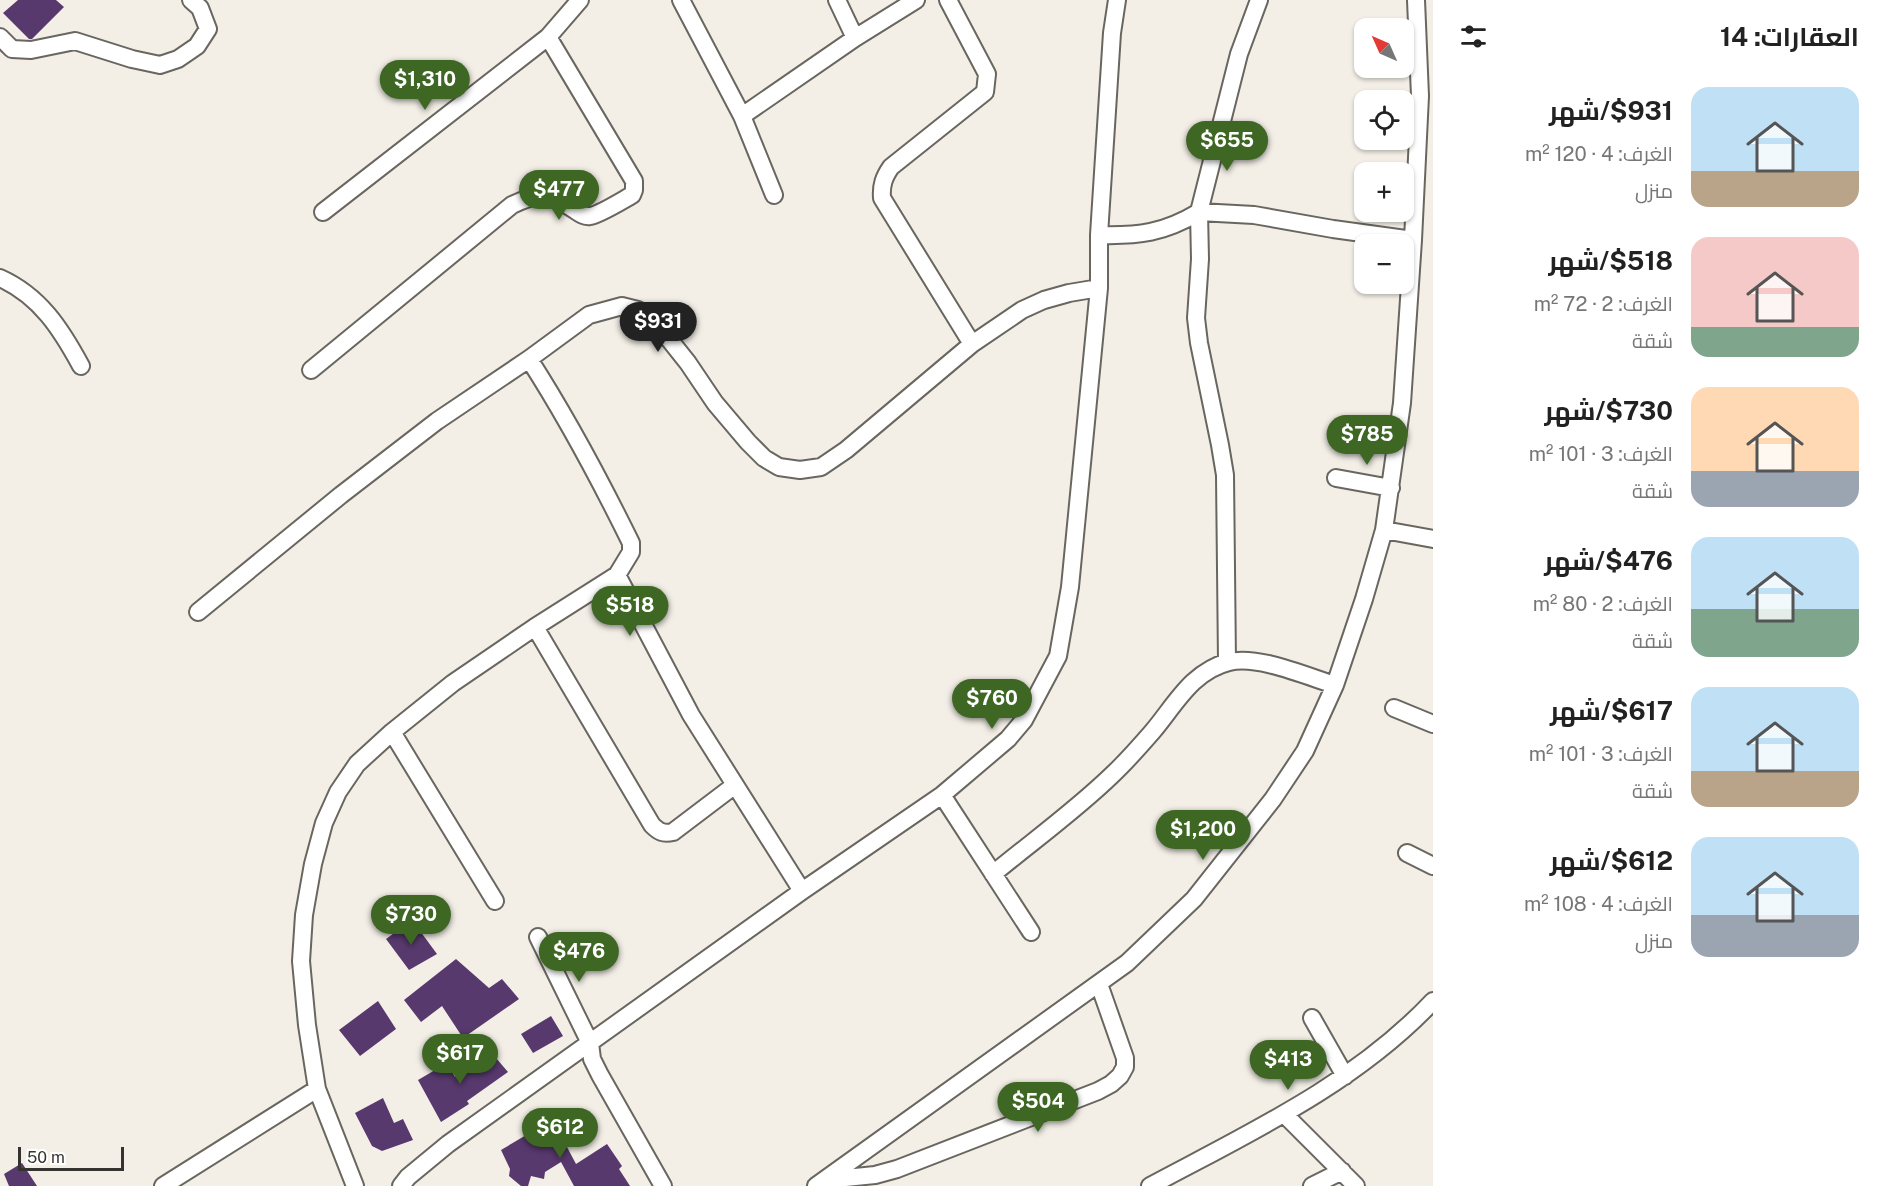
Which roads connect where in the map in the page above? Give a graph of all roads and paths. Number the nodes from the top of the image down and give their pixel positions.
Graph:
1 (191, 0) edge
2 (580, 0) edge
3 (681, 0) edge
4 (837, 0) edge
5 (916, 0) edge
6 (948, 0) edge
7 (1117, 0) edge
8 (1259, 0) edge
9 (1416, 0) edge
10 (0, 37) edge
11 (548, 37) junction
12 (855, 38) junction
13 (1426, 97) edge
14 (742, 116) junction
15 (774, 195) dead end
16 (323, 212) dead end
17 (1199, 212) junction
18 (1369, 234) edge
19 (1414, 234) edge
20 (1099, 235) junction
21 (0, 262) edge
22 (0, 271) edge
23 (0, 278) edge
24 (1099, 288) junction
25 (1409, 294) edge
26 (972, 344) junction
27 (529, 359) junction
28 (81, 366) dead end
29 (311, 370) dead end
30 (1336, 478) dead end
31 (1391, 488) junction
32 (1384, 530) junction
33 (1433, 539) edge
34 (617, 575) junction
35 (198, 612) dead end
36 (535, 627) junction
37 (1227, 662) junction
38 (1335, 685) junction
39 (1394, 708) dead end
40 (1433, 724) edge
41 (392, 732) junction
42 (735, 785) junction
43 (942, 795) junction
44 (1407, 853) dead end
45 (1433, 866) edge
46 (993, 874) junction
47 (802, 891) junction
48 (495, 901) dead end
49 (1031, 932) dead end
50 (538, 937) dead end
51 (1099, 984) junction
52 (1433, 1001) edge
53 (1312, 1018) dead end
54 (590, 1043) junction
55 (1345, 1076) junction
56 (317, 1089) junction
57 (1284, 1114) junction
58 (1342, 1171) junction
59 (820, 1183) edge
60 (162, 1186) edge
61 (355, 1186) edge
62 (400, 1186) edge
63 (663, 1186) edge
64 (1150, 1186) edge
65 (1312, 1186) edge
66 (1356, 1186) edge

1 - 10 street
2 - 11 street
3 - 14 street
4 - 12 street
5 - 12 street
6 - 26 street
7 - 20 street
8 - 17 street
9 - 13 street
11 - 16 street
11 - 29 street
12 - 14 street
13 - 19 street
14 - 15 street
17 - 18 street
17 - 20 street
17 - 37 street
20 - 24 street
21 - 22 street
23 - 28 street
24 - 26 street
24 - 43 street
25 - 31 street
26 - 27 street
27 - 34 street
27 - 35 street
30 - 31 street
31 - 32 street
32 - 33 street
32 - 38 street
34 - 36 street
34 - 42 street
36 - 41 street
36 - 42 street
37 - 38 street
37 - 46 street
38 - 51 street
39 - 40 street
41 - 48 street
41 - 56 street
42 - 47 street
43 - 46 street
43 - 47 street
44 - 45 street
46 - 49 street
47 - 54 street
50 - 54 street
51 - 59 street
51 - 59 street
52 - 55 street
53 - 55 street
54 - 62 street
54 - 63 street
55 - 57 street
56 - 60 street
56 - 61 street
57 - 58 street
57 - 64 street
58 - 65 street
58 - 66 street

